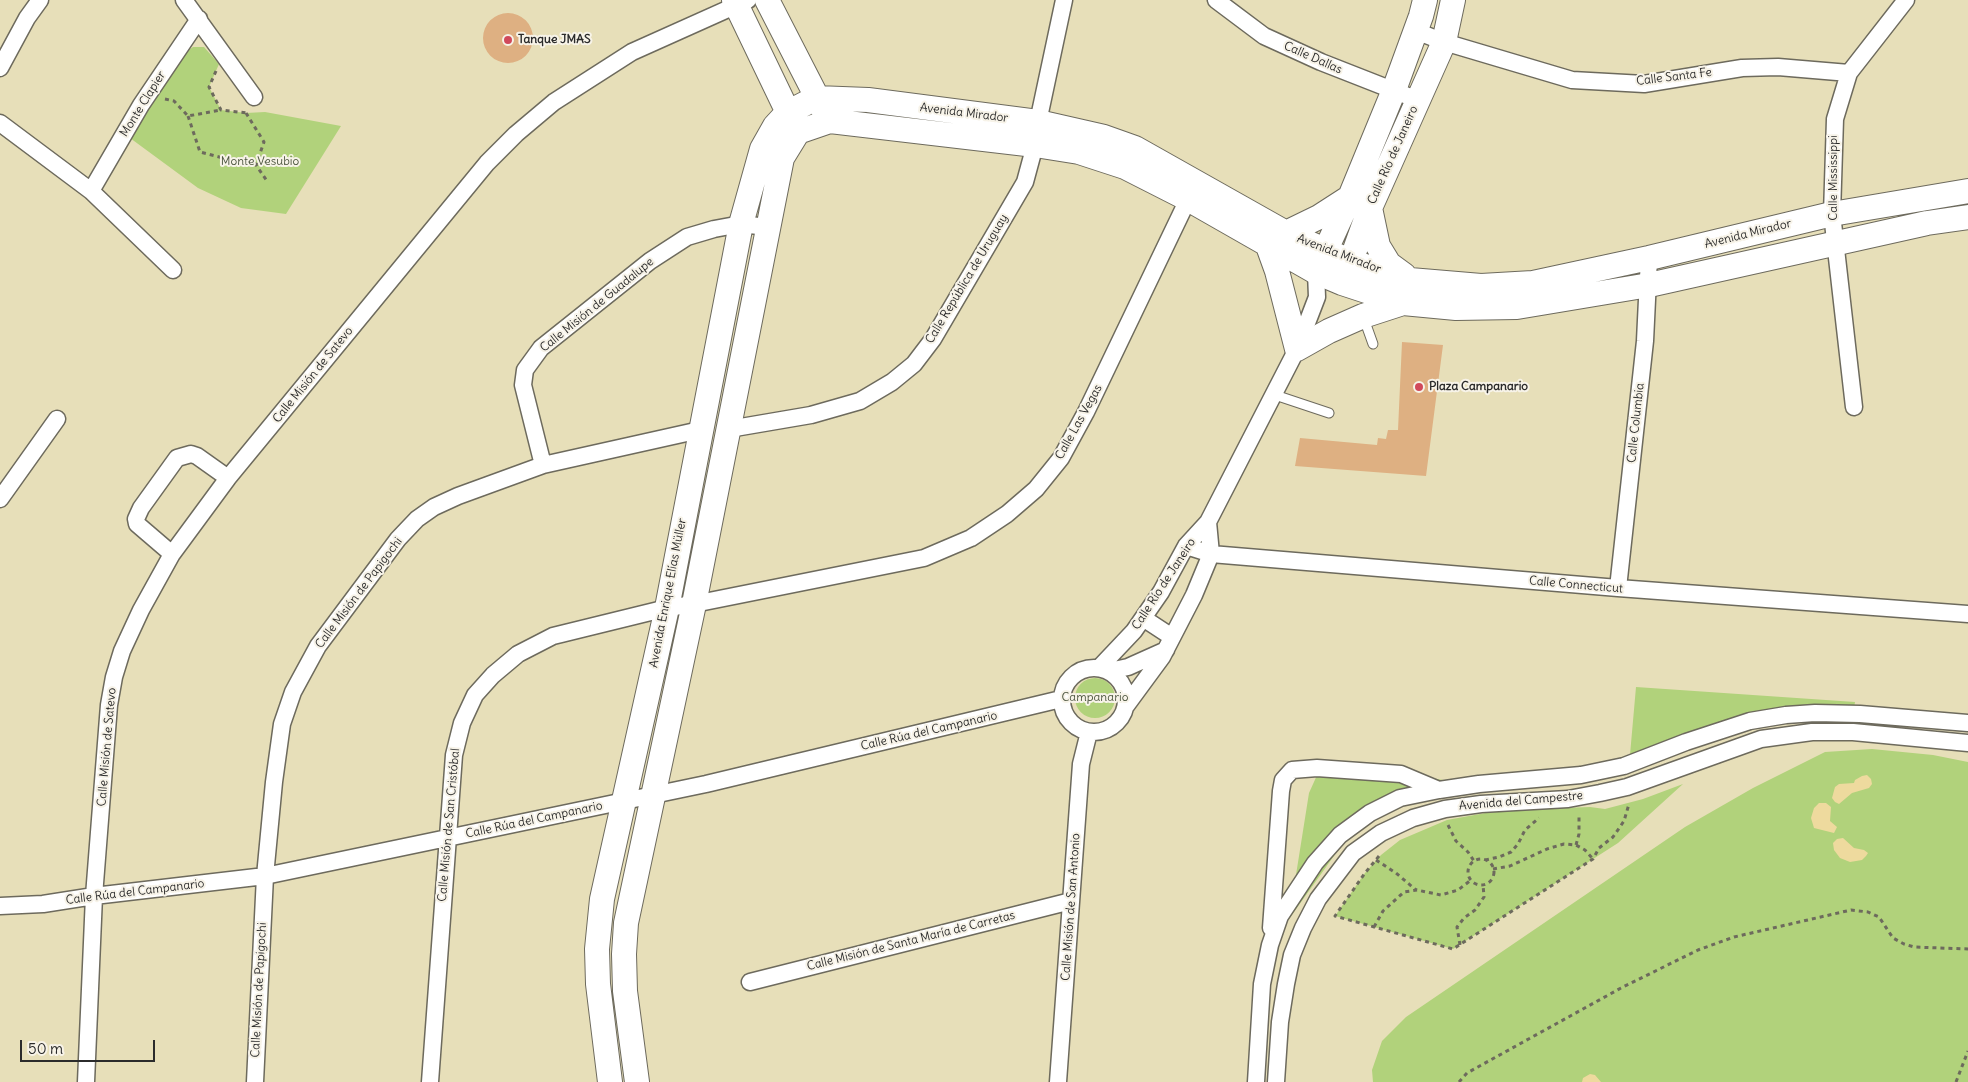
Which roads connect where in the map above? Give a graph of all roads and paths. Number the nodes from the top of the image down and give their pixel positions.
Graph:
1 (40, 0) edge
2 (184, 0) edge
3 (766, 0) edge
4 (1064, 0) edge
5 (1216, 0) edge
6 (1425, 0) edge
7 (1452, 0) edge
8 (1906, 0) edge
9 (740, 2) edge
10 (199, 19) junction
11 (1416, 31) junction
12 (1444, 42) junction
13 (220, 64) dead end
14 (0, 68) edge
15 (1849, 74) junction
16 (1394, 90) junction
17 (149, 93) junction
18 (816, 98) junction
19 (1418, 100) junction
20 (255, 105) joint
21 (221, 110) junction
22 (246, 113) junction
23 (188, 116) junction
24 (830, 121) junction
25 (0, 123) edge
26 (792, 123) junction
27 (1037, 134) junction
28 (256, 165) junction
29 (267, 181) dead end
30 (1192, 191) junction
31 (1968, 191) edge
32 (91, 192) junction
33 (1360, 203) junction
34 (1832, 214) junction
35 (1968, 217) edge
36 (741, 224) junction
37 (767, 227) junction
38 (1277, 239) junction
39 (1836, 245) junction
40 (1649, 258) junction
41 (1321, 261) junction
42 (1352, 262) junction
43 (172, 270) dead end
44 (1410, 280) junction
45 (1342, 283) junction
46 (1649, 285) junction
47 (1317, 297) junction
48 (1403, 303) junction
49 (1363, 316) junction
50 (1373, 344) dead end
51 (1297, 349) junction
52 (1275, 395) junction
53 (1854, 407) dead end
54 (1329, 413) dead end
55 (57, 419) dead end
56 (729, 429) junction
57 (700, 430) junction
58 (543, 465) junction
59 (228, 478) junction
60 (0, 499) edge
61 (1208, 522) junction
62 (1186, 546) junction
63 (172, 554) junction
64 (1211, 554) junction
65 (1618, 588) junction
66 (694, 604) junction
67 (667, 608) junction
68 (1968, 614) edge
69 (1143, 618) junction
70 (1169, 644) junction
71 (1104, 670) junction
72 (1061, 699) junction
73 (1126, 706) junction
74 (1968, 723) edge
75 (1088, 732) junction
76 (1686, 742) junction
77 (1968, 743) edge
78 (1694, 761) junction
79 (1479, 784) junction
80 (1439, 790) junction
81 (654, 793) junction
82 (624, 801) junction
83 (1636, 801) dead end
84 (1629, 803) junction
85 (1481, 804) junction
86 (1621, 805) dead end
87 (1579, 807) dead end
88 (1547, 814) dead end
89 (1447, 820) dead end
90 (447, 838) junction
91 (1576, 845) junction
92 (1380, 855) dead end
93 (1593, 859) junction
94 (1376, 860) junction
95 (1485, 860) junction
96 (1474, 861) junction
97 (1493, 869) junction
98 (264, 876) junction
99 (1471, 880) junction
100 (1483, 884) junction
101 (1417, 890) junction
102 (94, 896) junction
103 (1071, 901) junction
104 (0, 906) edge
105 (1374, 927) junction
106 (1270, 945) junction
107 (1460, 945) junction
108 (1968, 949) edge
109 (750, 982) dead end
110 (1262, 984) junction
111 (1286, 984) junction
112 (1968, 1050) edge
113 (86, 1082) edge
114 (255, 1082) edge
115 (430, 1082) edge
116 (610, 1082) edge
117 (637, 1082) edge
118 (1058, 1082) edge
119 (1256, 1082) edge
120 (1276, 1082) edge
121 (1459, 1082) edge
122 (1956, 1082) edge

1 - 14 street
2 - 10 street
3 - 18 main road
4 - 27 street, Calle República de Uruguay
5 - 16 street, Calle Dallas
6 - 11 main road, Calle Río de Janeiro
7 - 12 main road, Calle Río de Janeiro
8 - 15 street, Calle Mississippi
9 - 26 main road
9 - 59 street, Calle Misión de Satevo
10 - 17 street, Monte Clapier
10 - 20 street
11 - 12 street, Calle Santa Fe
11 - 16 main road, Calle Río de Janeiro
12 - 15 street, Calle Santa Fe
12 - 19 main road, Calle Río de Janeiro
13 - 21 path
15 - 34 street, Calle Mississippi
16 - 19 street, Calle Dallas
16 - 33 main road, Calle Río de Janeiro
17 - 23 path
17 - 32 street, Monte Clapier
18 - 24 main road
18 - 26 main road
18 - 27 main road, Avenida Mirador
19 - 33 main road, Calle Río de Janeiro
20 - 22 path
21 - 22 path
21 - 23 path
22 - 28 path
23 - 28 path
24 - 26 main road, Avenida Mirador
24 - 27 main road, Avenida Mirador
25 - 32 street
26 - 36 main road, Avenida Enrique Elías Müller
26 - 37 main road
27 - 30 main road, Avenida Mirador
27 - 56 street, Calle República de Uruguay
28 - 29 path
30 - 38 main road, Avenida Mirador
30 - 66 street, Calle Las Vegas
31 - 34 main road, Avenida Mirador
32 - 43 street
33 - 38 main road
33 - 41 main road, Calle Río de Janeiro
33 - 42 main road, Calle Río de Janeiro
33 - 44 main road
34 - 39 street, Calle Mississippi
34 - 40 main road, Avenida Mirador
35 - 39 main road, Avenida Mirador
36 - 37 street, Calle Misión de Guadalupe
36 - 57 main road, Avenida Enrique Elías Müller
36 - 58 street, Calle Misión de Guadalupe
37 - 56 main road
38 - 41 main road, Avenida Mirador
38 - 51 main road
39 - 46 main road, Avenida Mirador
39 - 53 street, Calle Mississippi
40 - 44 main road, Avenida Mirador
40 - 46 street, Calle Columbia
41 - 42 main road, Avenida Mirador
41 - 45 main road, Avenida Mirador
41 - 47 street, Calle Río de Janeiro
42 - 44 main road, Avenida Mirador
42 - 45 main road, Calle Río de Janeiro
45 - 47 street
45 - 48 main road, Avenida Mirador
46 - 48 main road, Avenida Mirador
46 - 65 street, Calle Columbia
47 - 51 street, Calle Río de Janeiro
48 - 49 main road
49 - 50 lane
49 - 51 main road
51 - 52 street, Calle Río de Janeiro
52 - 54 lane
52 - 61 street, Calle Río de Janeiro
55 - 60 street
56 - 66 main road
57 - 58 street, Calle Misión de Papigochi
57 - 67 main road, Avenida Enrique Elías Müller
58 - 98 street, Calle Misión de Papigochi
59 - 63 street, Calle Misión de Satevo
59 - 63 street
61 - 62 street, Calle Río de Janeiro
61 - 64 street, Calle Río de Janeiro
62 - 64 street, Calle Connecticut
62 - 69 street, Calle Río de Janeiro
63 - 102 street, Calle Misión de Satevo
64 - 65 street, Calle Connecticut
64 - 70 street, Calle Río de Janeiro
65 - 68 street, Calle Connecticut
66 - 67 street, Calle Misión de San Cristóbal
66 - 81 main road
67 - 82 main road, Avenida Enrique Elías Müller
67 - 90 street, Calle Misión de San Cristóbal
69 - 70 street
69 - 71 street, Calle Río de Janeiro
70 - 71 street
70 - 73 street, Calle Río de Janeiro
71 - 72 street
71 - 73 street
72 - 75 street
72 - 81 street, Calle Rúa del Campanario
73 - 75 street
74 - 76 street, Avenida del Campestre
75 - 103 street, Calle Misión de San Antonio
76 - 78 street
76 - 79 street, Avenida del Campestre
77 - 78 street, Avenida del Campestre
78 - 85 street, Avenida del Campestre
79 - 80 street, Avenida del Campestre
79 - 85 street
80 - 106 street, Avenida del Campestre
80 - 106 street, Avenida del Campestre
81 - 82 street, Calle Rúa del Campanario
81 - 117 main road
82 - 90 street, Calle Rúa del Campanario
82 - 116 main road, Avenida Enrique Elías Müller
83 - 84 path
84 - 86 path
84 - 93 path
85 - 111 street, Avenida del Campestre
87 - 91 path
88 - 95 path
89 - 96 path
90 - 98 street, Calle Rúa del Campanario
90 - 115 street, Calle Misión de San Cristóbal
91 - 93 path
91 - 97 path
92 - 94 path
93 - 107 path
94 - 101 path
94 - 105 path
95 - 96 path
95 - 97 path
96 - 99 path
97 - 100 path
98 - 102 street, Calle Rúa del Campanario
98 - 114 street, Calle Misión de Papigochi
99 - 100 path
99 - 101 path
100 - 107 path
101 - 105 path
102 - 104 street, Calle Rúa del Campanario
102 - 113 street, Calle Misión de Satevo
103 - 109 street, Calle Misión de Santa María de Carretas
103 - 118 street, Calle Misión de San Antonio
105 - 107 path
106 - 110 street, Avenida del Campestre
108 - 121 path
110 - 111 street
110 - 119 street, Avenida del Campestre
111 - 120 street, Avenida del Campestre
112 - 122 path

